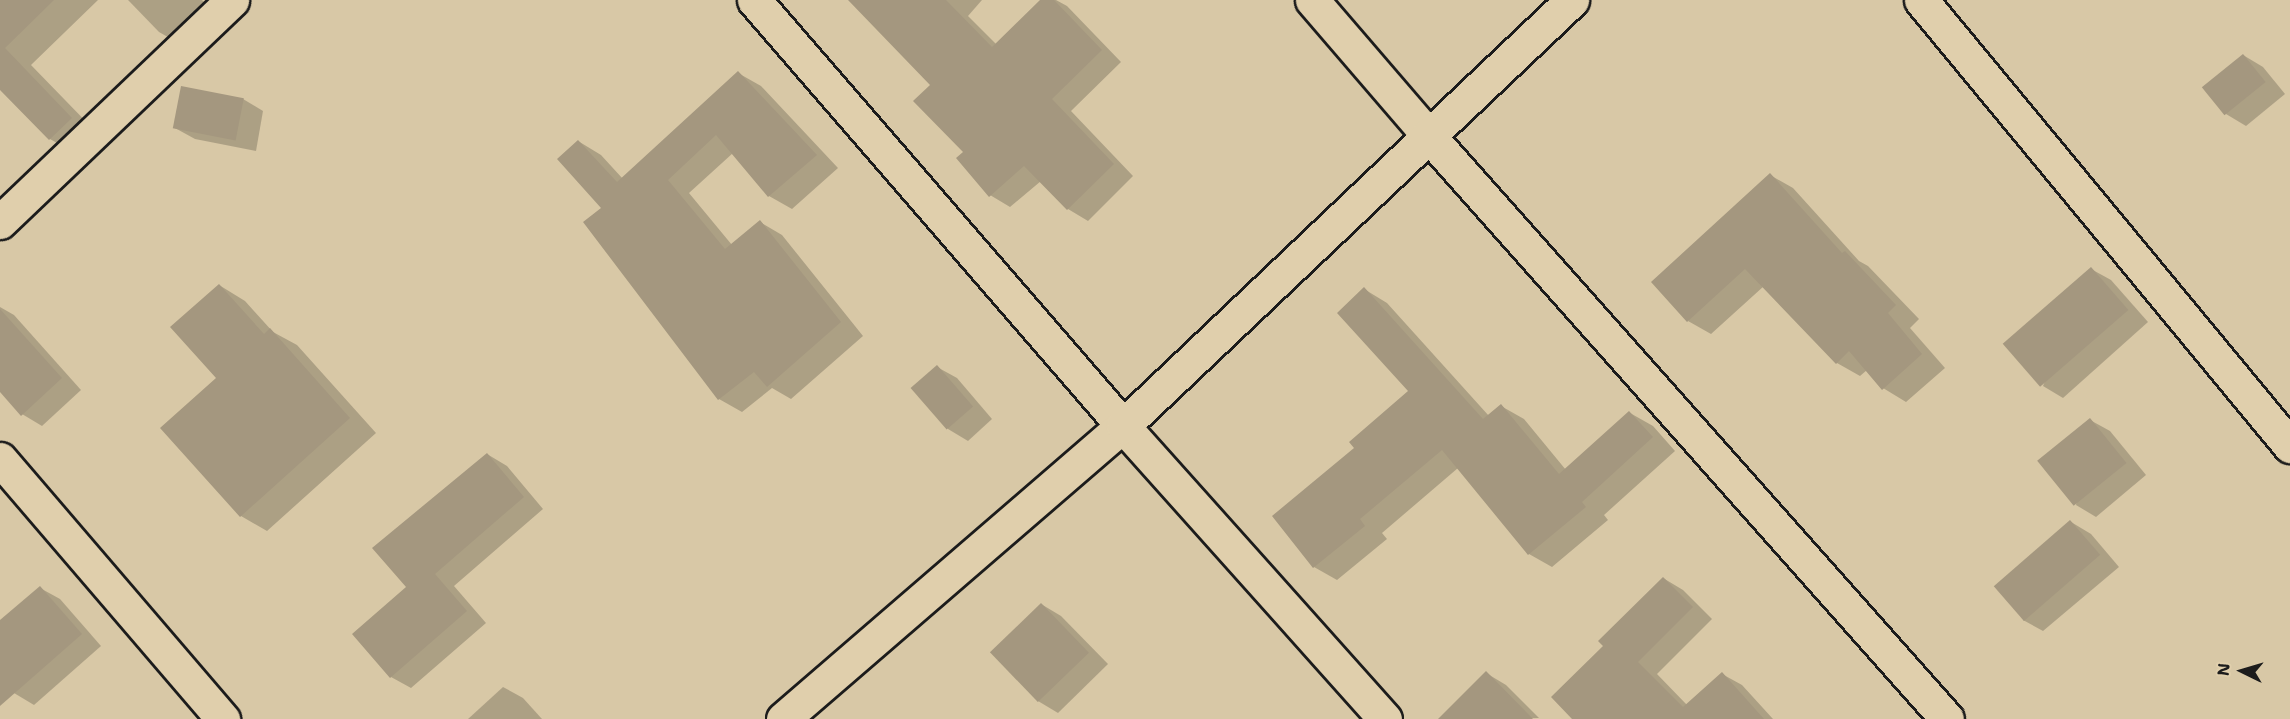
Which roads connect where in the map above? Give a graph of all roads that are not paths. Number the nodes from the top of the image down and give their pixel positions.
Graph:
1 (232, 0) edge
2 (754, 0) edge
3 (1312, 0) edge
4 (1572, 0) edge
5 (1921, 0) edge
6 (1428, 135) junction
7 (0, 222) edge
8 (1123, 426) junction
9 (2290, 446) edge
10 (0, 459) edge
11 (223, 719) edge
12 (783, 719) edge
13 (1385, 719) edge
14 (1947, 719) edge

1 - 7 street
2 - 8 street
3 - 6 street
4 - 6 street
5 - 9 street
6 - 8 street
6 - 14 street
8 - 12 street
8 - 13 street
10 - 11 street

